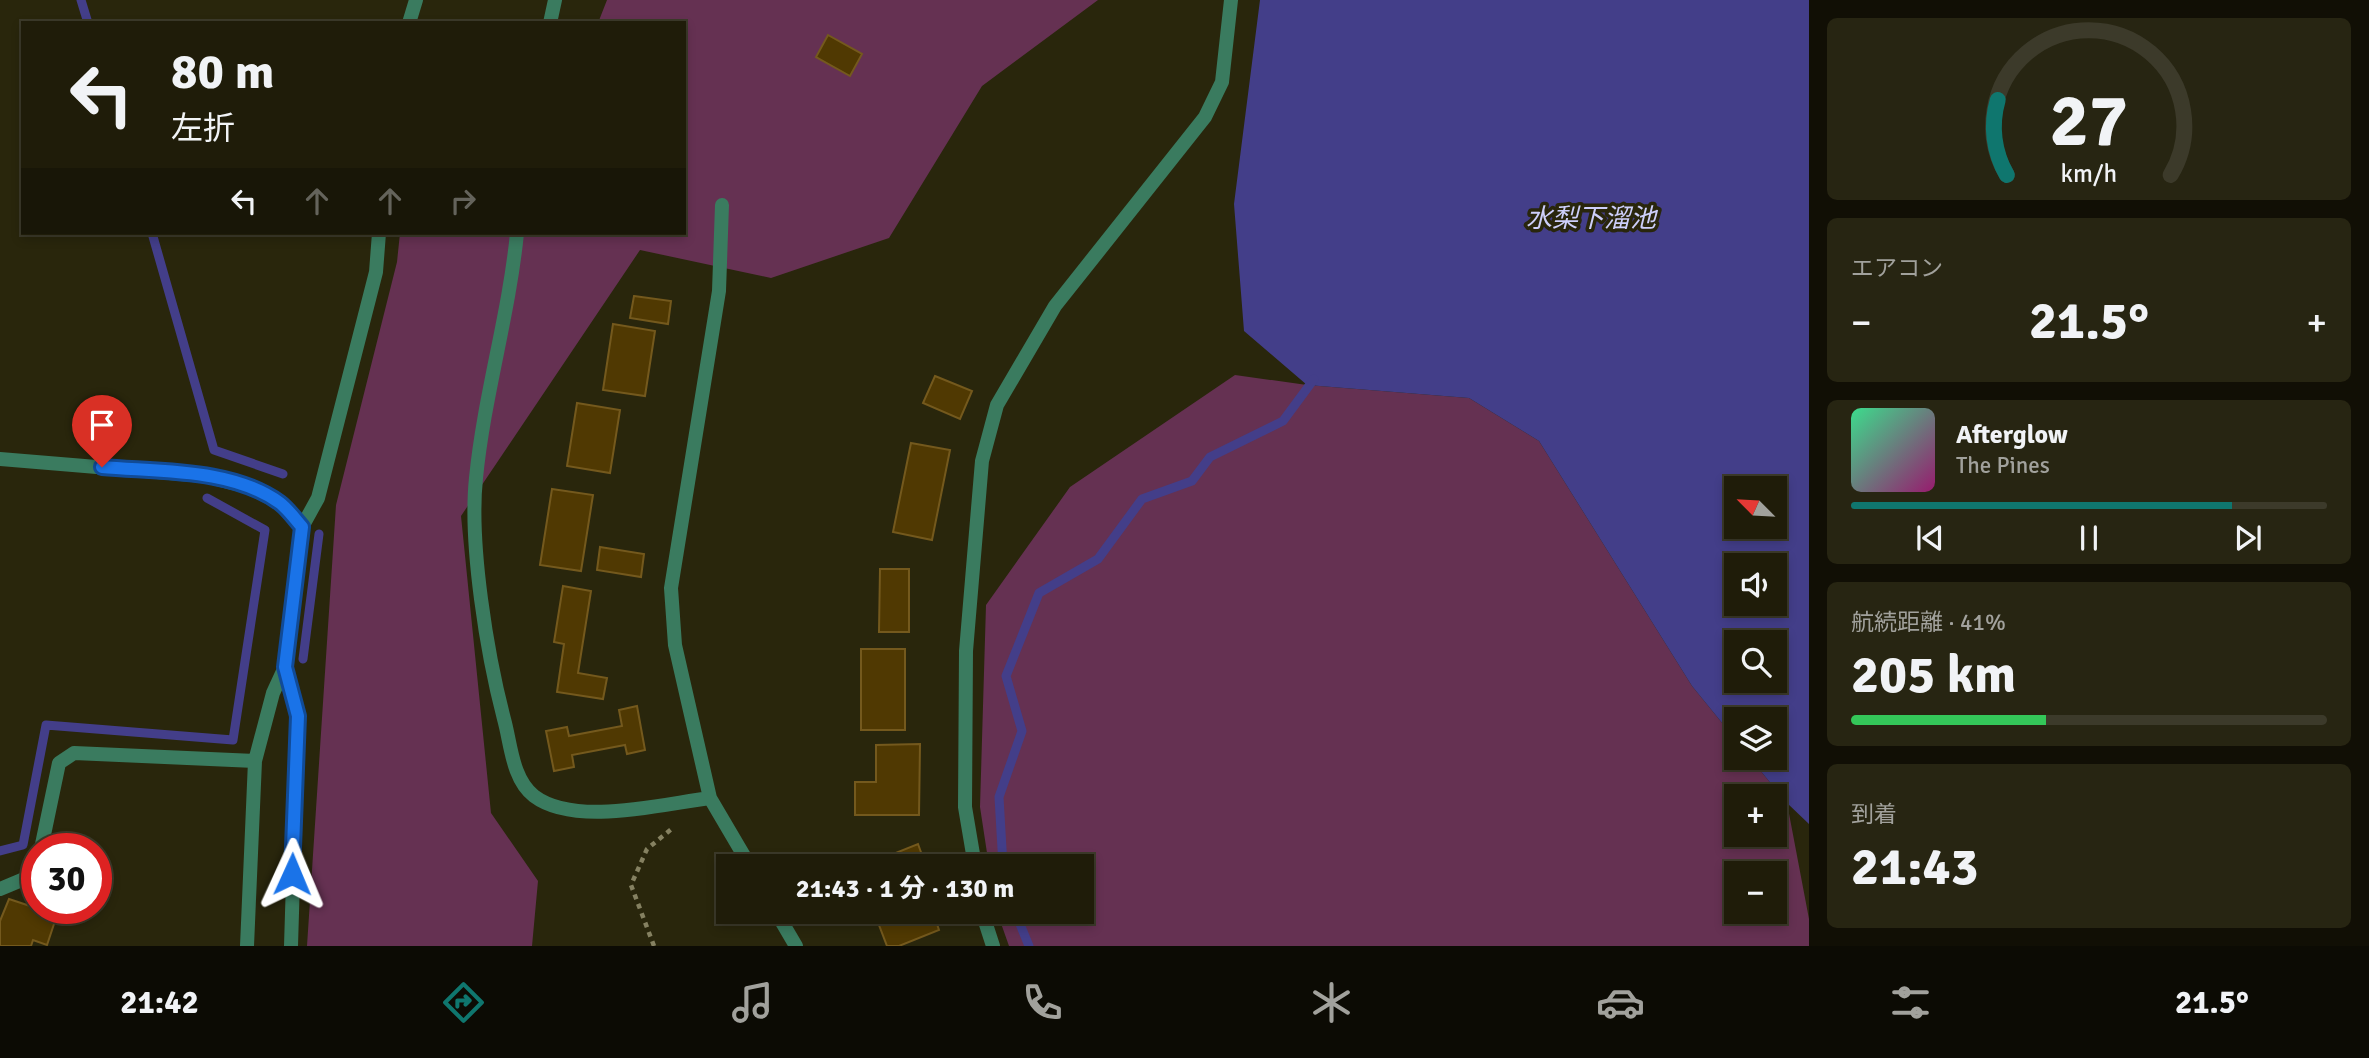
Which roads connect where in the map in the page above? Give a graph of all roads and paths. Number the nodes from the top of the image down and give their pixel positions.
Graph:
1 (416, 0) edge
2 (555, 0) edge
3 (1230, 0) edge
4 (410, 21) edge
5 (550, 21) edge
6 (722, 205) dead end
7 (379, 235) edge
8 (517, 235) edge
9 (0, 459) edge
10 (302, 527) junction
11 (285, 667) junction
12 (255, 761) junction
13 (710, 798) junction
14 (678, 824) dead end
15 (44, 833) edge
16 (743, 854) edge
17 (973, 854) edge
18 (21, 880) edge
19 (0, 889) edge
20 (783, 924) edge
21 (986, 924) edge
22 (247, 946) edge
23 (291, 946) edge
24 (654, 946) edge
25 (796, 946) edge
26 (993, 946) edge

1 - 4 street
2 - 5 street
3 - 17 street
6 - 13 street
7 - 10 street
8 - 13 street
9 - 10 street
10 - 11 street
11 - 12 street
11 - 23 street
12 - 15 street
12 - 22 street
13 - 16 street
14 - 24 path
18 - 19 street
20 - 25 street
21 - 26 street

